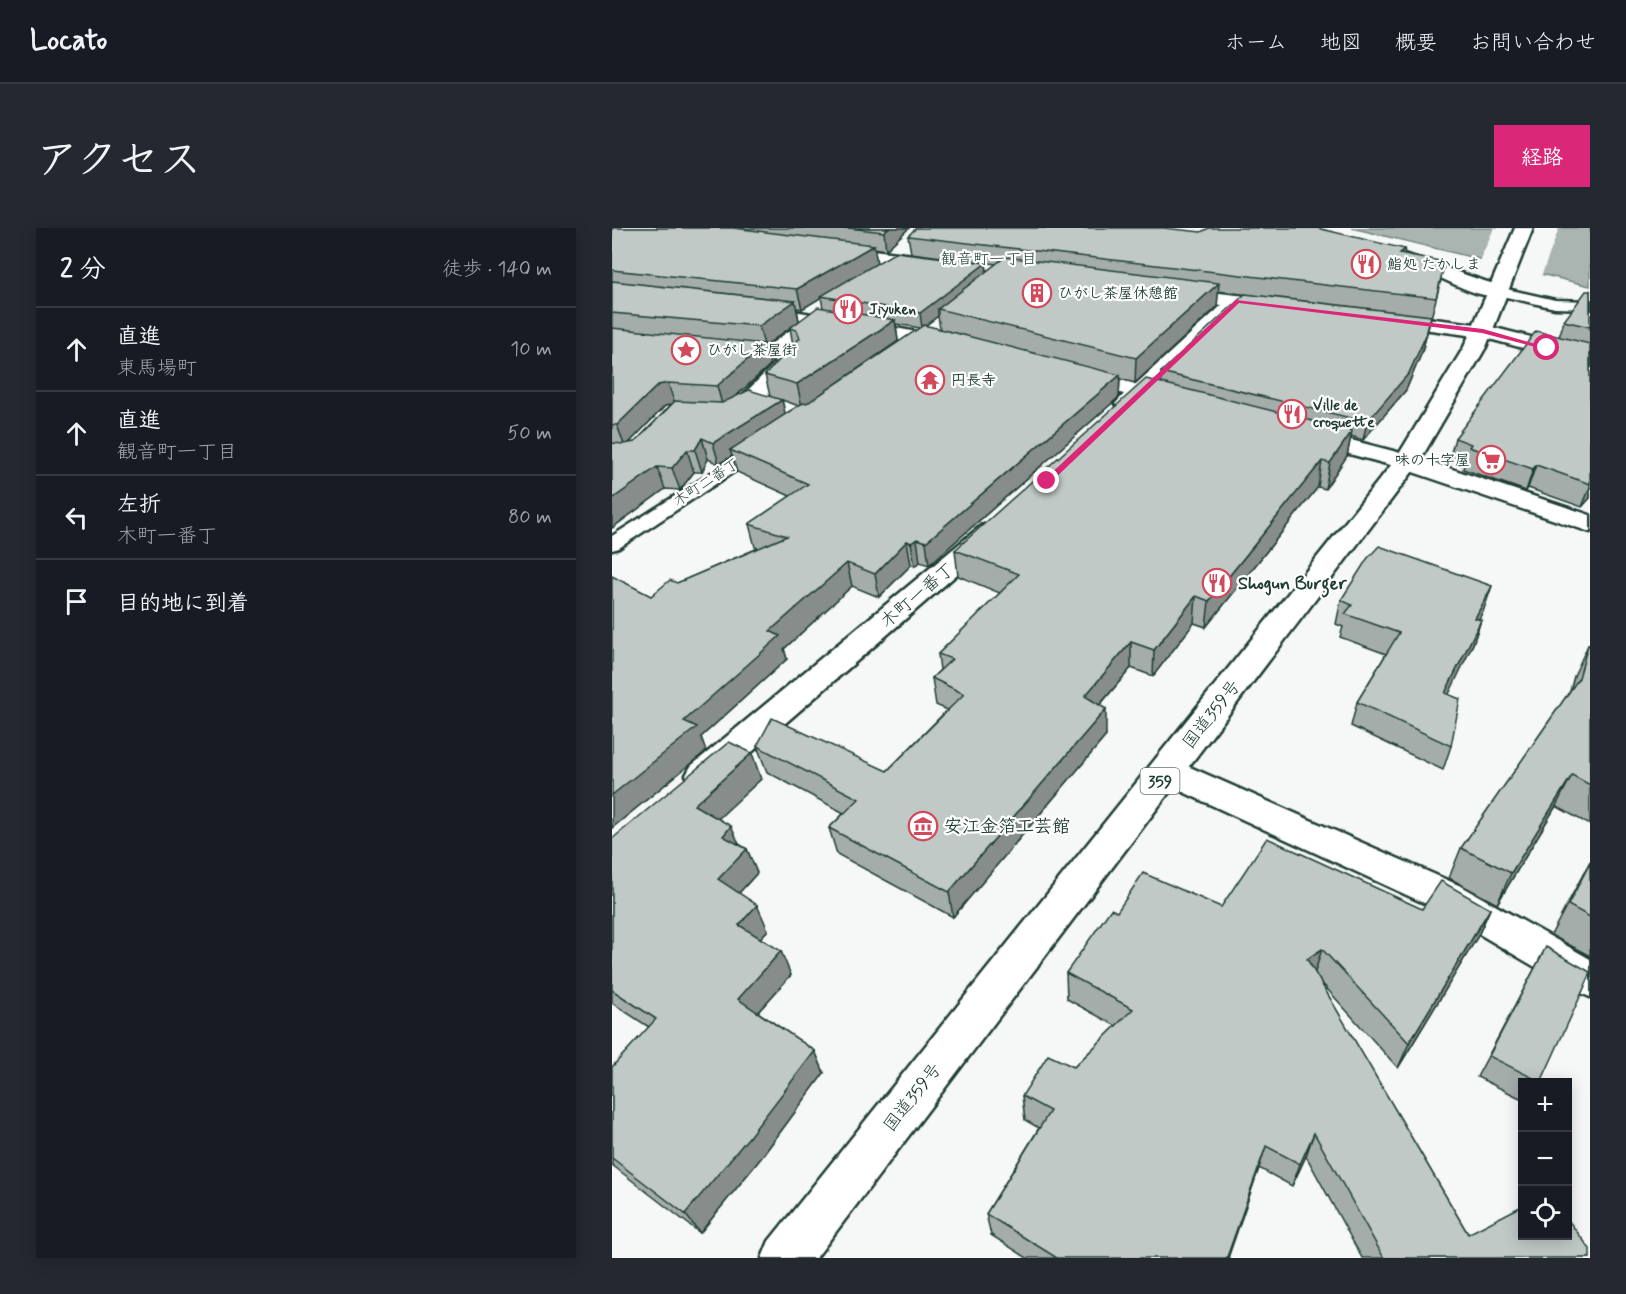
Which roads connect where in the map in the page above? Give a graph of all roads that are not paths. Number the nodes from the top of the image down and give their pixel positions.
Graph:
1 (1524, 228) edge
2 (909, 242) edge
3 (809, 249) edge
4 (1382, 255) edge
5 (889, 263) junction
6 (944, 265) edge
7 (1500, 287) junction
8 (1156, 291) edge
9 (1238, 301) junction
10 (1590, 305) edge
11 (1296, 308) edge
12 (758, 310) edge
13 (815, 312) junction
14 (1366, 317) edge
15 (1483, 331) junction
16 (928, 334) junction
17 (969, 348) edge
18 (749, 352) edge
19 (772, 354) junction
20 (894, 357) edge
21 (1590, 359) edge
22 (1060, 371) edge
23 (1140, 391) junction
24 (1196, 406) edge
25 (729, 417) edge
26 (1106, 424) edge
27 (1284, 429) edge
28 (776, 436) edge
29 (1407, 462) junction
30 (1013, 511) edge
31 (1590, 524) edge
32 (612, 544) edge
33 (1167, 770) junction
34 (684, 791) edge
35 (1590, 979) edge
36 (786, 1258) edge

1 - 7 main road, 国道359号 / 359
2 - 5 main road
3 - 5 main road
4 - 7 main road
5 - 6 main road
7 - 10 lane
7 - 15 main road, 国道359号 / 359
8 - 9 main road
9 - 11 main road
9 - 23 main road
12 - 13 lane
13 - 16 main road
13 - 19 main road
14 - 15 main road
15 - 21 main road
15 - 29 main road, 国道359号 / 359
16 - 17 main road
16 - 20 main road
18 - 19 main road
19 - 25 main road
22 - 23 main road
23 - 24 main road
23 - 26 main road
27 - 29 main road
28 - 32 lane, 木町二番丁
29 - 31 main road
29 - 33 main road, 国道359号 / 359
30 - 34 main road, 木町一番丁
33 - 35 main road
33 - 36 main road, 国道359号 / 359

